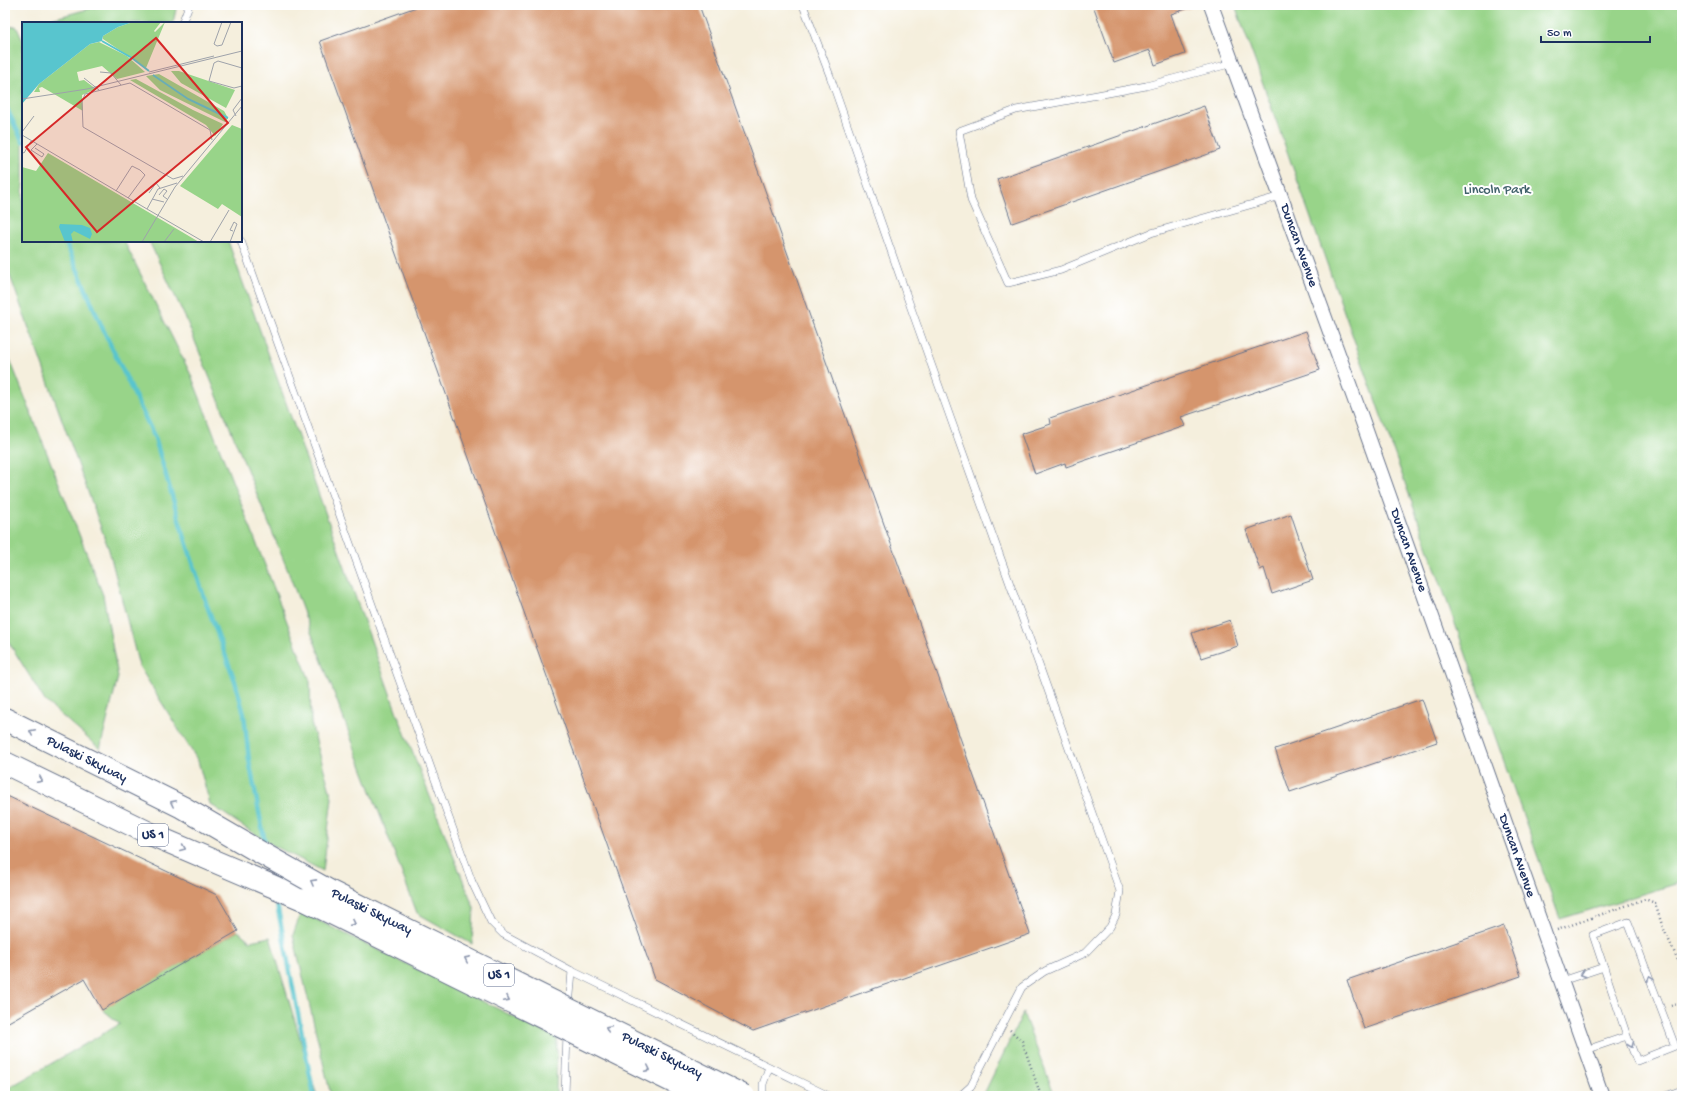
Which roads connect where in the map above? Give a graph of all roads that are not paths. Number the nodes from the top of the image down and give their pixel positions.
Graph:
1 (189, 5) edge
2 (803, 5) edge
3 (1211, 5) edge
4 (182, 22) edge
5 (1233, 63) junction
6 (1282, 196) junction
7 (241, 242) edge
8 (5, 718) edge
9 (5, 763) edge
10 (1604, 967) junction
11 (572, 971) junction
12 (1562, 981) junction
13 (1627, 1036) junction
14 (1586, 1050) junction
15 (769, 1067) junction
16 (1682, 1090) edge
17 (565, 1096) edge
18 (702, 1096) edge
19 (744, 1096) edge
20 (763, 1096) edge
21 (829, 1096) edge
22 (960, 1096) edge
23 (1602, 1096) edge
24 (1666, 1096) edge

1 - 4 lane
2 - 22 lane
3 - 5 street, Duncan Avenue
5 - 6 street, Duncan Avenue
5 - 6 lane
6 - 12 street, Duncan Avenue
7 - 11 lane
19 -> 8 highway, Pulaski Skyway / US 1, bridge
9 -> 18 highway, Pulaski Skyway / US 1, bridge
10 -> 12 lane
10 - 13 lane
13 -> 10 lane
11 - 15 lane
11 - 17 lane
12 - 14 street, Duncan Avenue
13 - 14 lane
14 - 23 street, Duncan Avenue
15 - 20 lane
15 - 21 lane
16 - 24 lane

